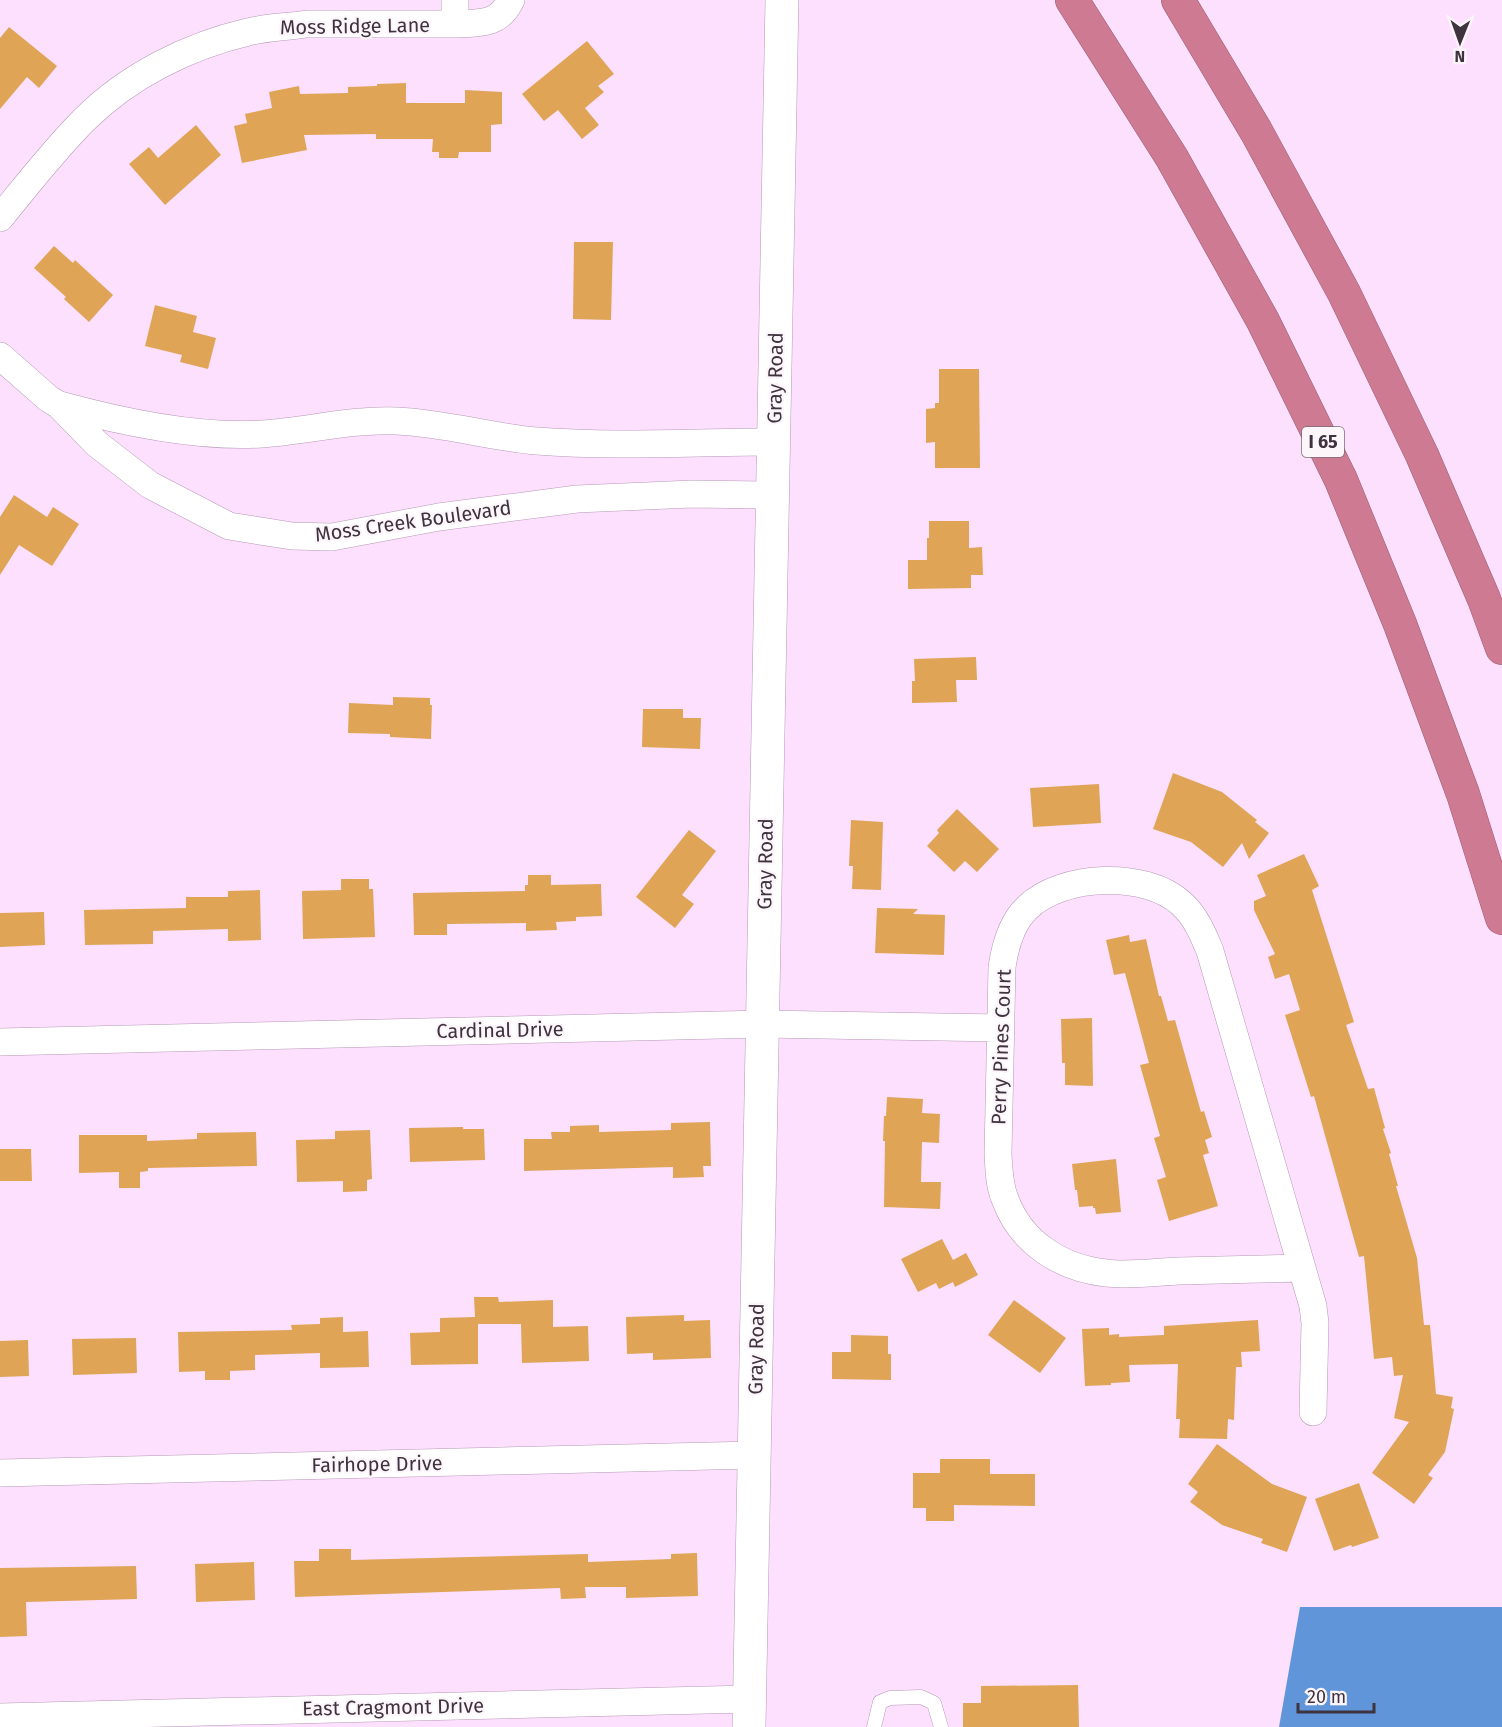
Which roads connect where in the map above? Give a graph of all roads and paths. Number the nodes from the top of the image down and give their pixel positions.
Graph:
1 (512, 0) edge
2 (782, 0) edge
3 (1072, 0) edge
4 (1178, 0) edge
5 (455, 12) edge
6 (0, 218) edge
7 (0, 356) edge
8 (59, 405) junction
9 (773, 442) junction
10 (772, 495) junction
11 (1502, 648) edge
12 (1502, 918) edge
13 (763, 1024) junction
14 (1000, 1028) junction
15 (0, 1042) edge
16 (1302, 1268) junction
17 (1313, 1412) dead end
18 (754, 1455) junction
19 (0, 1473) edge
20 (749, 1713) edge
21 (0, 1717) edge
22 (874, 1727) edge
23 (941, 1727) edge

1 - 5 street, Moss Ridge Lane
2 - 9 street, Gray Road
3 - 12 highway, I 65
4 - 11 highway
5 - 6 street, Moss Ridge Lane
7 - 8 street, Moss Creek Boulevard
8 - 9 street, Moss Creek Boulevard
8 - 10 street, Moss Creek Boulevard
9 - 10 street, Gray Road
10 - 13 street, Gray Road
13 - 14 street, Cardinal Drive
13 - 15 street, Cardinal Drive
13 - 18 street, Gray Road
14 - 16 street, Perry Pines Court
14 - 16 street, Perry Pines Court
16 - 17 street, Perry Pines Court
18 - 19 street, Fairhope Drive
18 - 20 street, Gray Road
20 - 21 street, East Cragmont Drive
22 - 23 lane

